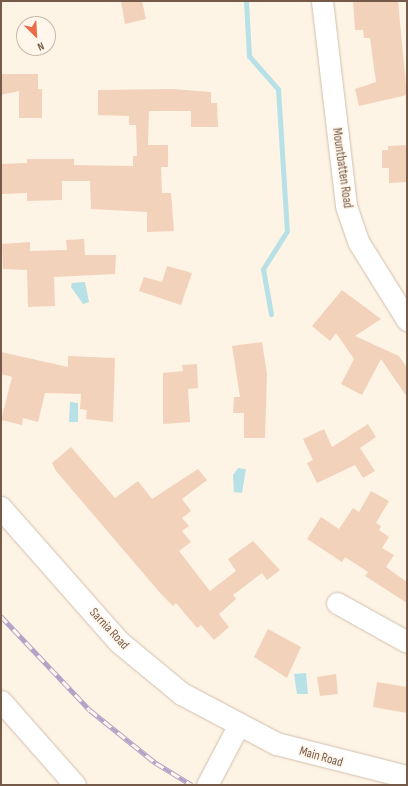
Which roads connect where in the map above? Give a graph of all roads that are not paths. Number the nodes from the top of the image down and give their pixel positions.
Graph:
1 (322, 1) edge
2 (407, 320) edge
3 (1, 508) edge
4 (337, 603) dead end
5 (407, 642) edge
6 (1, 701) edge
7 (238, 726) junction
8 (407, 777) edge
9 (75, 785) edge
10 (207, 785) edge

1 - 2 street, Mountbatten Road
3 - 7 main road, Sarnia Road
4 - 5 street
6 - 9 street
7 - 8 main road, Main Road
7 - 10 street

